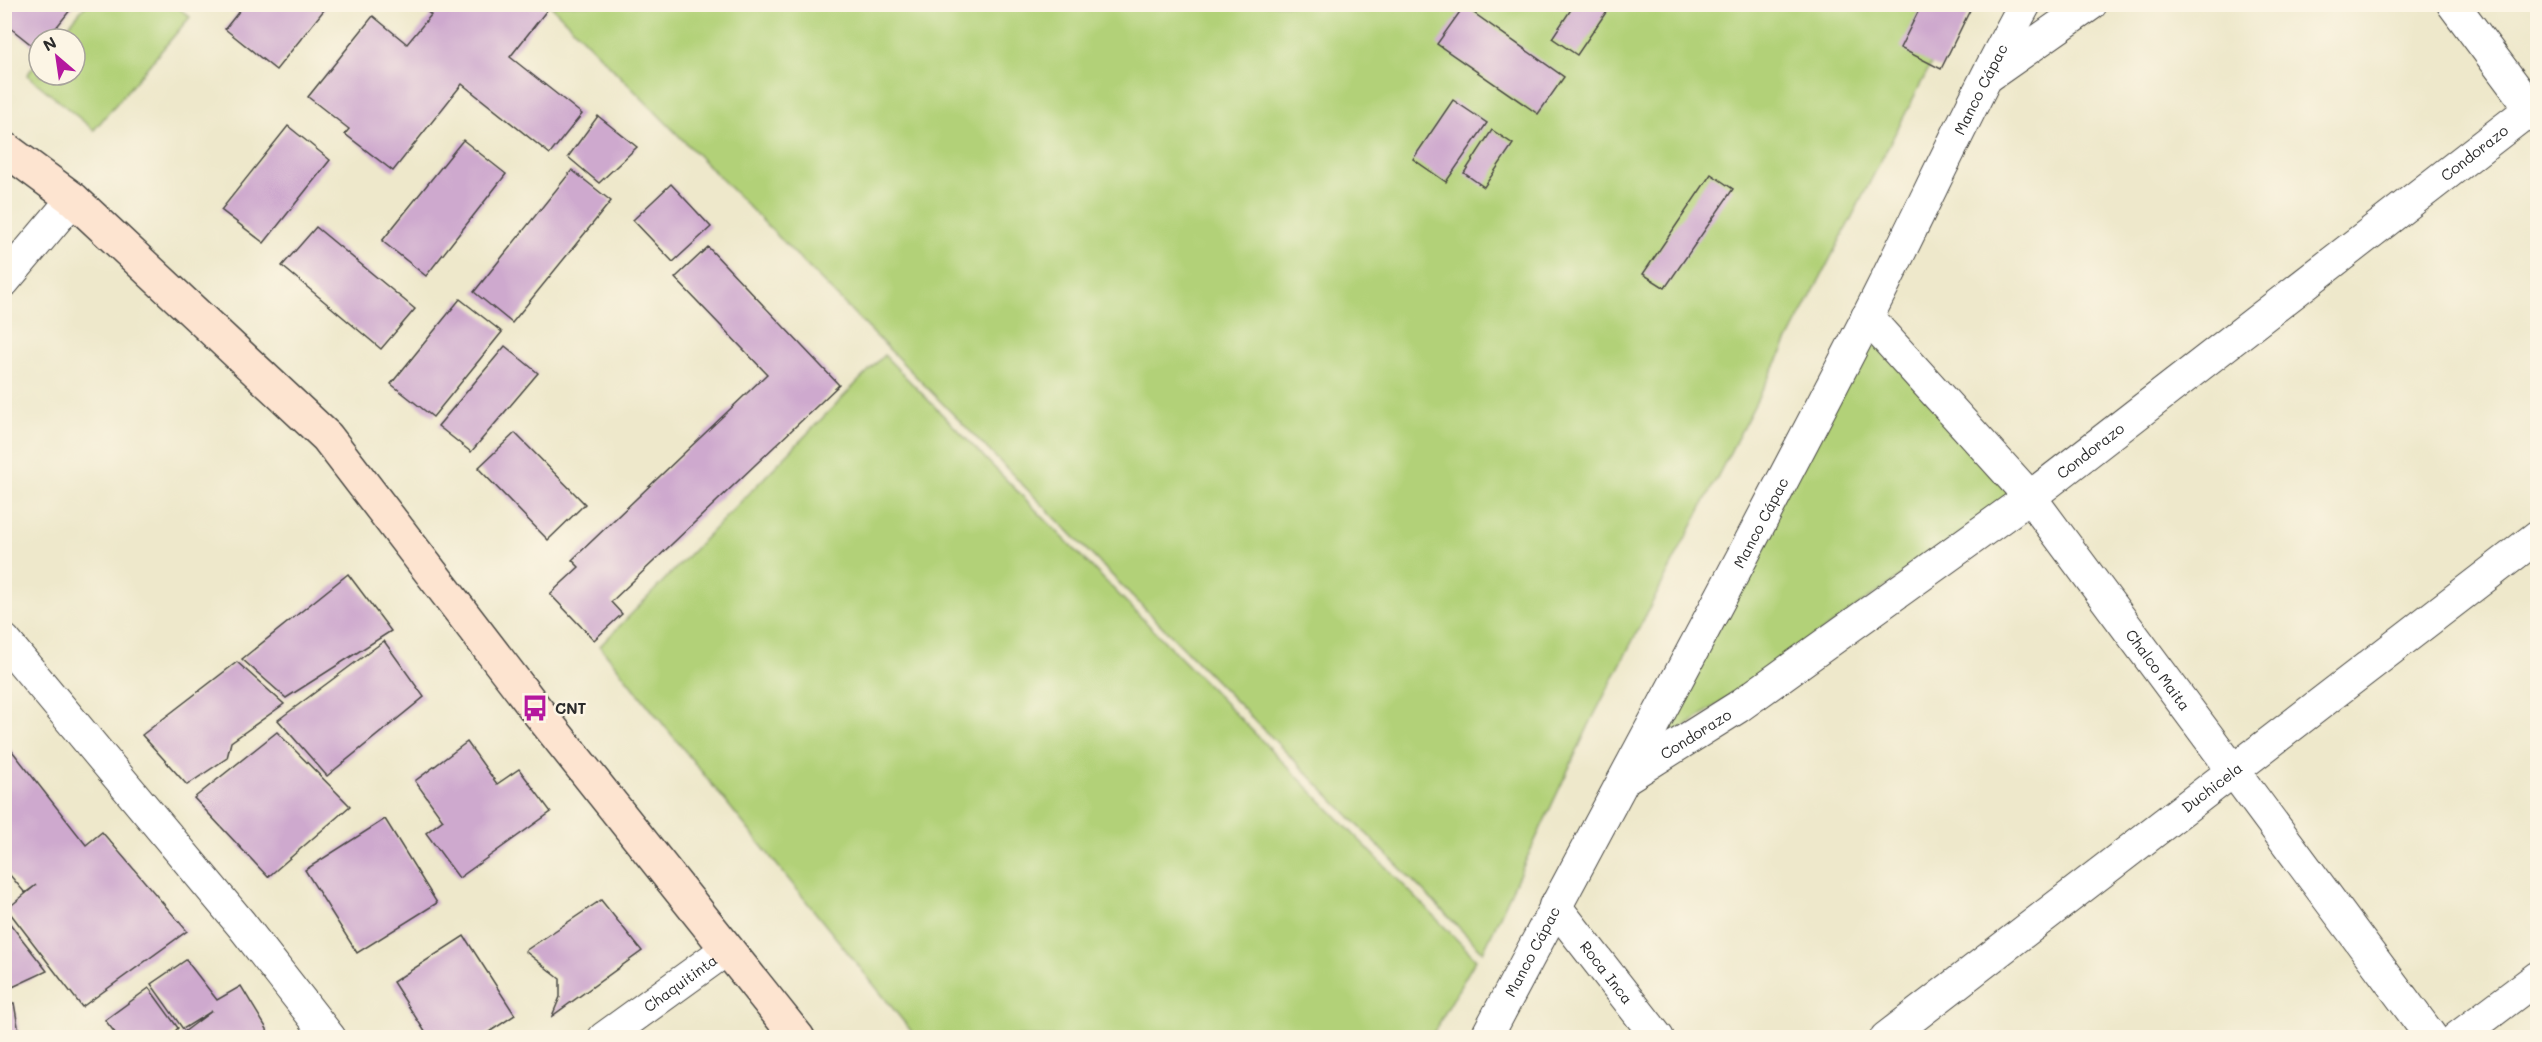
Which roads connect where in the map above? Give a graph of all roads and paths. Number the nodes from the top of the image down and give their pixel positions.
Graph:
1 (2025, 4) edge
2 (2091, 4) edge
3 (2452, 4) edge
4 (1984, 79) junction
5 (2535, 110) edge
6 (4, 148) edge
7 (73, 199) junction
8 (4, 281) edge
9 (1867, 317) junction
10 (2030, 497) junction
11 (2538, 536) edge
12 (4, 640) edge
13 (2233, 769) junction
14 (1627, 777) junction
15 (1555, 906) junction
16 (727, 949) junction
17 (2538, 976) edge
18 (330, 1038) edge
19 (604, 1038) edge
20 (798, 1038) edge
21 (1486, 1038) edge
22 (1658, 1038) edge
23 (1886, 1038) edge
24 (2432, 1038) edge
25 (2457, 1038) edge

1 - 4 street, Manco Cápac
2 - 4 street
3 - 5 street
4 - 9 street, Manco Cápac
5 - 10 street, Condorazo
6 - 7 street
7 - 8 street
7 - 16 street
9 - 10 street, Chalco Maita
9 - 14 street, Manco Cápac
10 - 13 street, Chalco Maita
10 - 14 street, Condorazo
11 - 13 street, Duchicela
12 - 18 street
13 - 23 street, Duchicela
13 - 24 street, Chalco Maita
14 - 15 street, Manco Cápac
15 - 21 street, Manco Cápac
15 - 22 street, Roca Inca
16 - 19 street, Chaquitinta
16 - 20 street
17 - 25 street

